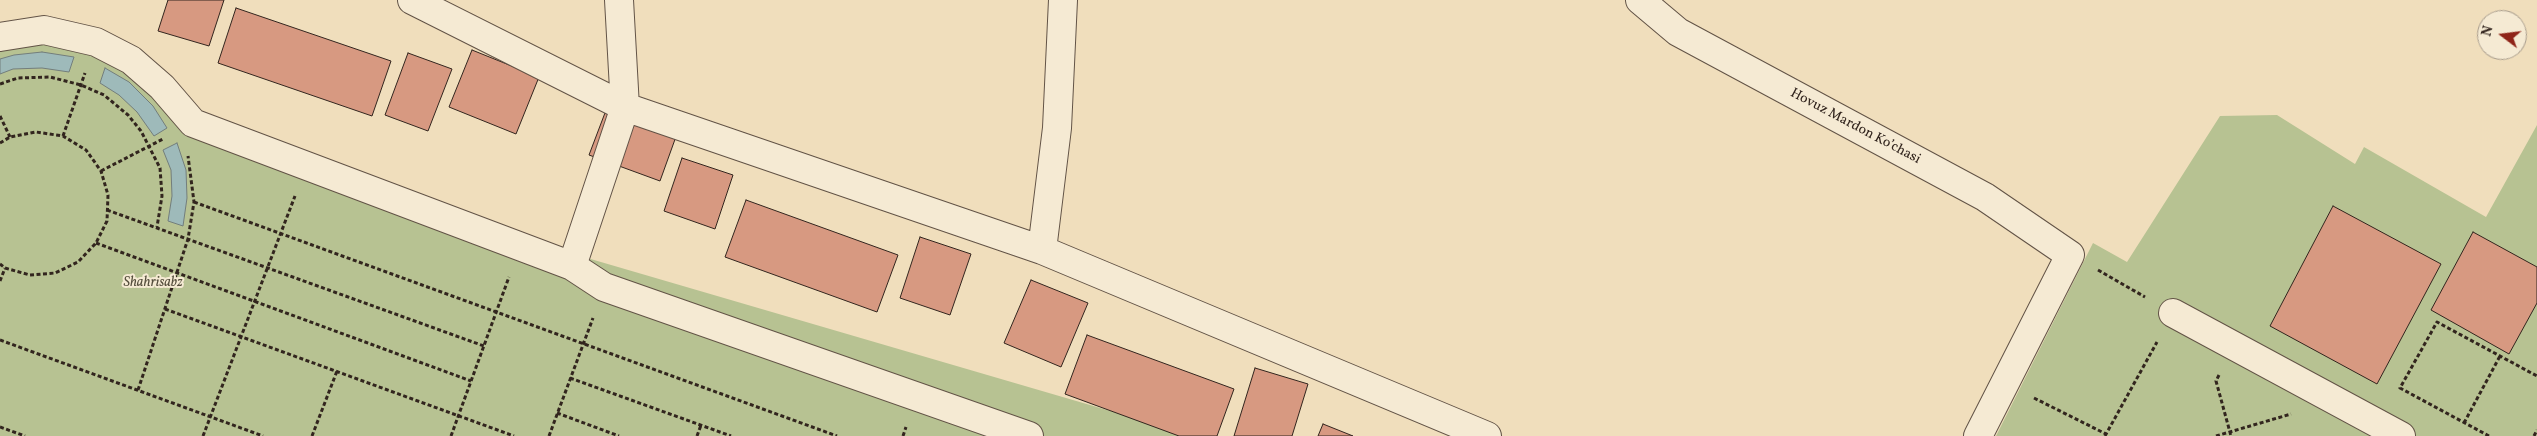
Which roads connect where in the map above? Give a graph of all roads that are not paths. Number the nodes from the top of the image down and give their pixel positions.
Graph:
1 (412, 0) edge
2 (619, 0) edge
3 (1063, 0) edge
4 (1640, 0) edge
5 (0, 37) edge
6 (625, 107) junction
7 (1042, 250) junction
8 (572, 266) junction
9 (2173, 313) road end
10 (1029, 436) edge
11 (1486, 436) edge
12 (1978, 436) edge
13 (2401, 436) edge

1 - 6 street
2 - 6 street
3 - 7 street
4 - 12 street, Hovuz Mardon Ko’chasi
5 - 8 street
6 - 7 street
6 - 8 street
7 - 11 street
8 - 10 street
9 - 13 street

